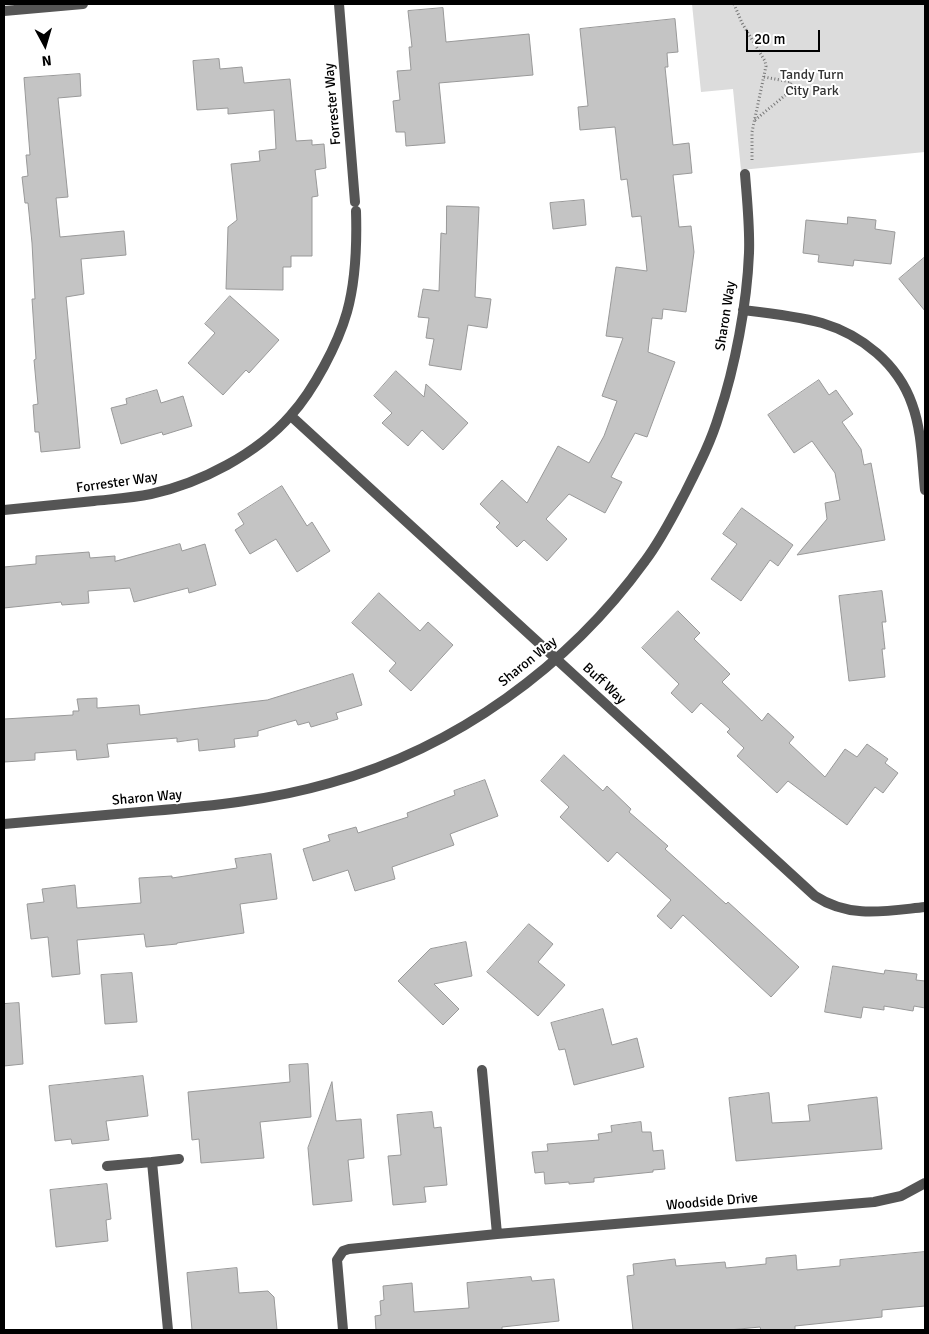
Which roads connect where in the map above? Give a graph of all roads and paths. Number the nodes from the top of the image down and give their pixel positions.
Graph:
1 (83, 4) edge
2 (339, 4) edge
3 (734, 4) edge
4 (4, 11) edge
5 (764, 77) junction
6 (754, 120) junction
7 (745, 174) joint
8 (743, 310) junction
9 (291, 416) junction
10 (925, 490) edge
11 (4, 510) edge
12 (557, 659) junction
13 (4, 824) edge
14 (925, 907) edge
15 (482, 1070) dead end
16 (179, 1160) dead end
17 (152, 1162) junction
18 (107, 1166) dead end
19 (925, 1184) edge
20 (498, 1234) junction
21 (168, 1330) edge
22 (343, 1330) edge

1 - 4 street
2 - 9 street, Forrester Way
3 - 5 path
5 - 6 path
5 - 6 path
6 - 7 path
7 - 8 street, Sharon Way
8 - 10 street
8 - 12 street, Sharon Way
9 - 11 street, Forrester Way
9 - 12 street, Buff Way
12 - 13 street, Sharon Way
12 - 14 street, Buff Way
15 - 20 street
16 - 17 street
17 - 18 street
17 - 21 street
19 - 20 street, Woodside Drive
20 - 22 street, Woodside Drive

